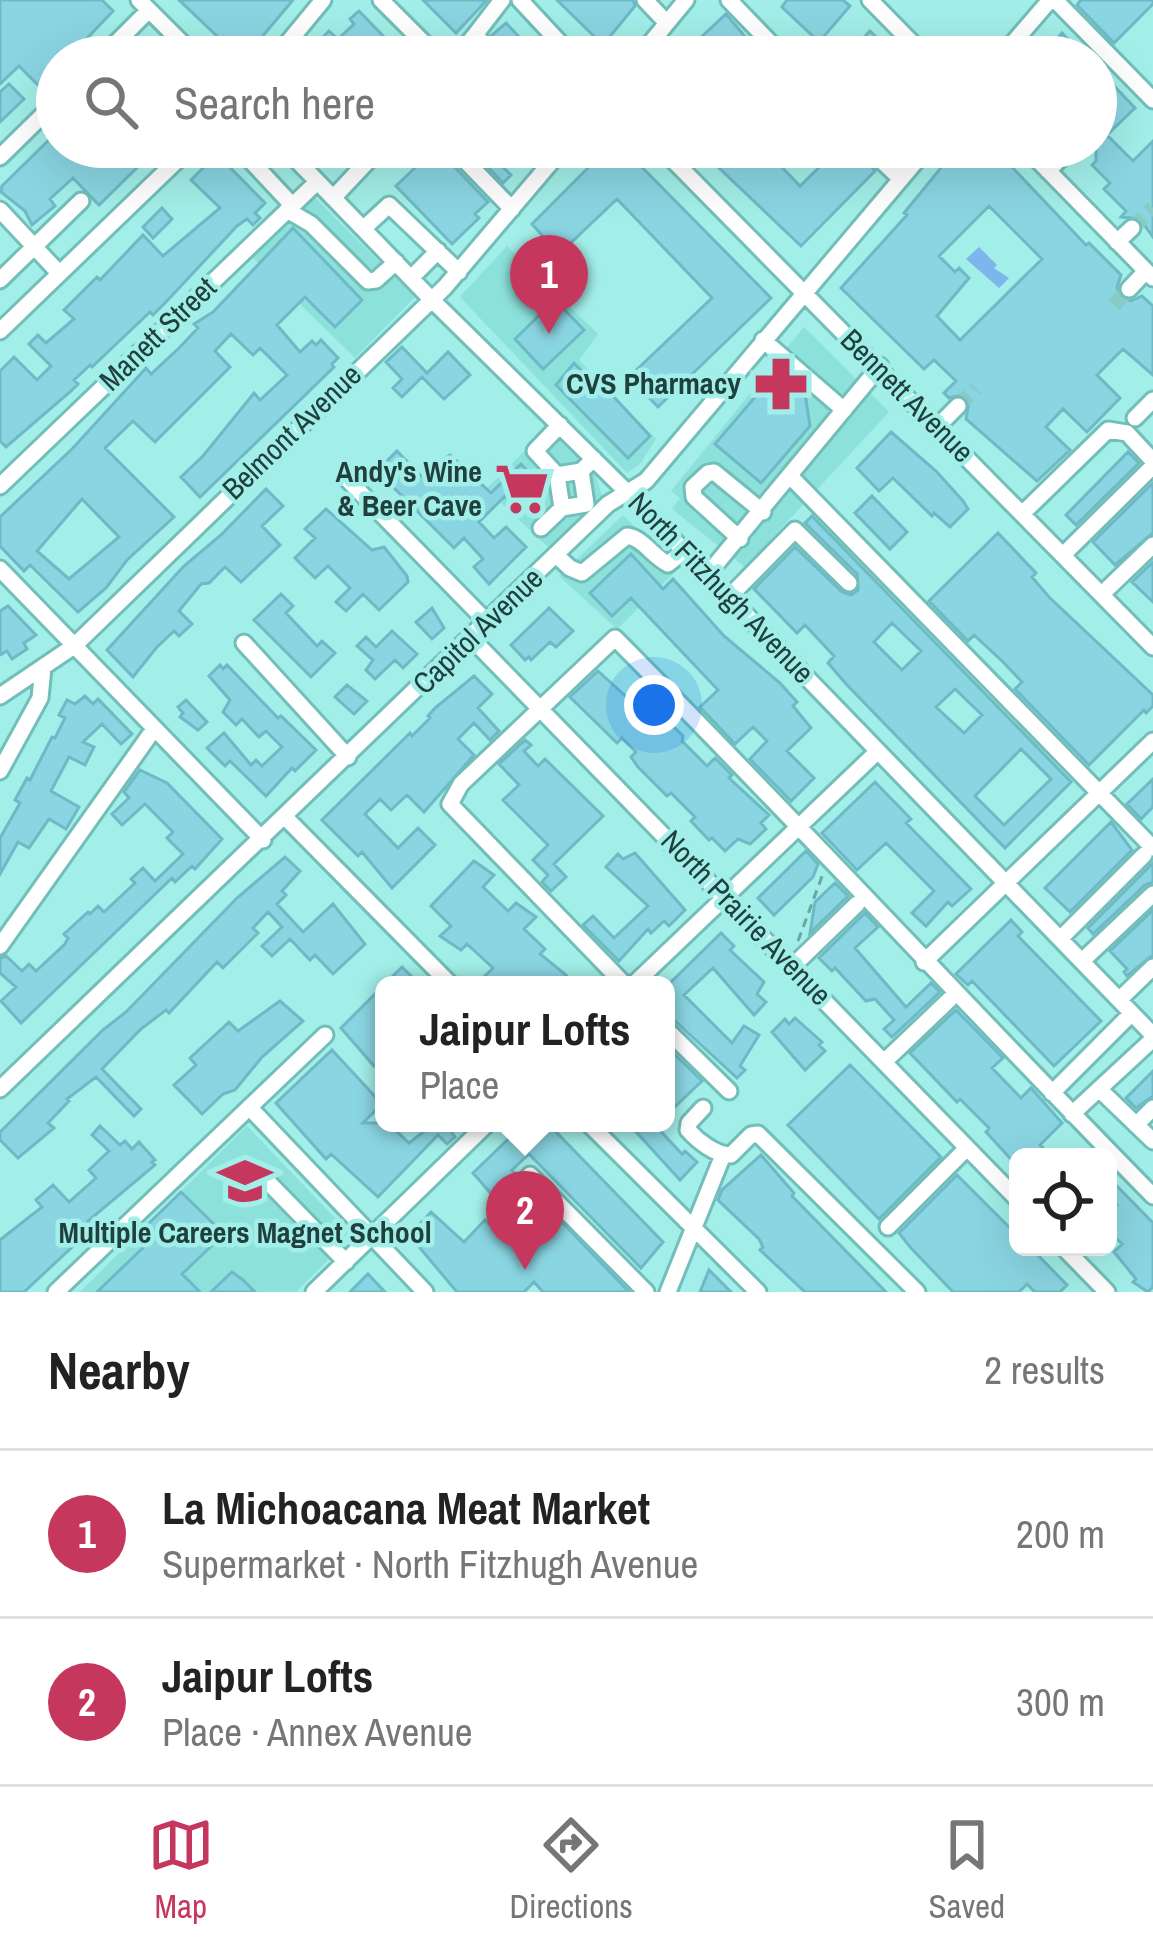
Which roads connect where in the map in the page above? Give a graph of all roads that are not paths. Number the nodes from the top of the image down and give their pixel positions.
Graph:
1 (323, 0) edge
2 (381, 0) edge
3 (502, 0) edge
4 (520, 0) edge
5 (645, 0) edge
6 (686, 0) edge
7 (729, 0) edge
8 (870, 0) edge
9 (1053, 0) edge
10 (144, 5) edge
11 (667, 22) junction
12 (475, 35) edge
13 (119, 36) edge
14 (175, 36) edge
15 (293, 36) edge
16 (416, 36) edge
17 (553, 36) edge
18 (656, 36) edge
19 (764, 36) edge
20 (905, 36) edge
21 (1020, 36) edge
22 (1089, 36) edge
23 (1117, 64) edge
24 (1153, 100) edge
25 (36, 122) edge
26 (0, 157) edge
27 (169, 168) edge
28 (256, 168) edge
29 (304, 168) edge
30 (361, 168) edge
31 (472, 168) edge
32 (546, 168) edge
33 (681, 168) edge
34 (889, 168) edge
35 (910, 168) edge
36 (1045, 168) edge
37 (1051, 168) edge
38 (1048, 171) junction
39 (901, 179) junction
40 (317, 182) junction
41 (333, 198) junction
42 (81, 201) dead end
43 (290, 207) junction
44 (512, 209) junction
45 (0, 210) edge
46 (1132, 228) tunnel mouth
47 (363, 229) junction
48 (1118, 242) junction
49 (34, 246) junction
50 (438, 251) junction
51 (396, 262) junction
52 (459, 272) junction
53 (59, 273) junction
54 (1150, 274) edge
55 (411, 278) junction
56 (0, 280) edge
57 (1129, 289) tunnel mouth
58 (803, 293) junction
59 (431, 299) junction
60 (0, 331) edge
61 (764, 340) junction
62 (880, 366) junction
63 (1153, 400) edge
64 (958, 406) tunnel mouth
65 (844, 410) junction
66 (1135, 418) dead end
67 (560, 425) junction
68 (938, 426) junction
69 (1153, 464) edge
70 (588, 465) junction
71 (557, 475) junction
72 (791, 477) junction
73 (347, 479) dead end
74 (0, 486) edge
75 (628, 493) junction
76 (567, 508) junction
77 (763, 512) junction
78 (1023, 513) junction
79 (586, 525) junction
80 (541, 528) dead end
81 (740, 539) junction
82 (1153, 545) edge
83 (684, 550) junction
84 (556, 555) junction
85 (1063, 555) junction
86 (707, 574) junction
87 (4, 580) edge
88 (849, 584) dead end
89 (1102, 594) junction
90 (729, 597) junction
91 (487, 622) junction
92 (1149, 636) edge
93 (471, 638) junction
94 (244, 643) dead end
95 (74, 646) junction
96 (44, 668) junction
97 (0, 696) edge
98 (540, 707) junction
99 (154, 729) junction
100 (1153, 741) edge
101 (878, 751) junction
102 (348, 757) junction
103 (0, 771) edge
104 (1100, 793) junction
105 (286, 818) junction
106 (800, 825) junction
107 (263, 840) junction
108 (1149, 851) edge
109 (1006, 883) junction
110 (1153, 894) edge
111 (725, 896) junction
112 (857, 904) dead end
113 (1060, 938) junction
114 (0, 946) edge
115 (794, 958) junction
116 (924, 962) junction
117 (1082, 962) junction
118 (1153, 967) edge
119 (442, 976) edge
120 (620, 976) edge
121 (639, 976) edge
122 (950, 999) dead end
123 (1119, 1000) junction
124 (1132, 1013) junction
125 (325, 1035) dead end
126 (1153, 1037) edge
127 (675, 1038) edge
128 (884, 1062) junction
129 (0, 1089) edge
130 (1099, 1089) junction
131 (729, 1090) dead end
132 (1052, 1094) junction
133 (250, 1108) junction
134 (704, 1108) dead end
135 (1153, 1108) edge
136 (1072, 1114) junction
137 (1136, 1125) junction
138 (479, 1132) edge
139 (597, 1132) edge
140 (1153, 1141) edge
141 (967, 1148) junction
142 (723, 1155) junction
143 (530, 1175) dead end
144 (268, 1181) dead end
145 (1009, 1192) edge
146 (1153, 1196) edge
147 (693, 1227) junction
148 (888, 1227) dead end
149 (372, 1236) junction
150 (1071, 1256) edge
151 (346, 1262) junction
152 (1102, 1290) edge
153 (56, 1292) edge
154 (314, 1292) edge
155 (425, 1292) edge
156 (646, 1292) edge
157 (668, 1292) edge
158 (758, 1292) edge
159 (917, 1292) edge

1 - 15 street
2 - 16 street
3 - 12 street
4 - 17 street
5 - 11 street
6 - 11 street
7 - 19 street
8 - 20 street
9 - 21 street
9 - 22 street
10 - 13 street
10 - 14 street
11 - 18 street
23 - 24 street
25 - 26 street
27 - 53 street
28 - 43 street
29 - 40 street, North Fitzhugh Avenue
30 - 41 street
31 - 44 street
32 - 44 street, Belmont Avenue
33 - 58 street, Bennett Avenue
34 - 39 street
35 - 39 street, Capitol Avenue
36 - 38 street
37 - 38 street
38 - 48 street
39 - 58 street, Capitol Avenue
40 - 41 street, North Fitzhugh Avenue
40 - 43 street, Manett Street
41 - 47 street, North Fitzhugh Avenue
42 - 49 street
43 - 51 street
43 - 74 street, Manett Street
44 - 52 street, Belmont Avenue
45 - 49 street
46 - 48 street
47 - 50 street
47 - 51 street, North Fitzhugh Avenue
48 - 54 street
49 - 53 street
49 - 56 street
50 - 52 street
50 - 55 street
51 - 55 street, North Fitzhugh Avenue
52 - 59 street, Belmont Avenue
53 - 60 street
54 - 57 street
55 - 59 street, North Fitzhugh Avenue
58 - 61 street, Capitol Avenue
58 - 62 street, Bennett Avenue
59 - 67 street, North Fitzhugh Avenue
59 - 95 street, Belmont Avenue
61 - 65 street
61 - 75 street, Capitol Avenue
62 - 65 street
62 - 68 street, Bennett Avenue
63 - 66 street
64 - 68 street
65 - 72 street
67 - 70 street, North Fitzhugh Avenue
67 - 71 street
68 - 78 street, Bennett Avenue
69 - 78 street
69 - 85 street
70 - 71 street
70 - 75 street, North Fitzhugh Avenue
70 - 76 street
71 - 76 street
72 - 77 street
72 - 104 street
73 - 91 street
75 - 79 street, Capitol Avenue
75 - 83 street, North Fitzhugh Avenue
76 - 79 street
76 - 80 street
77 - 81 street
77 - 81 street
78 - 85 street, Bennett Avenue
79 - 84 street, Capitol Avenue
81 - 86 street
82 - 89 street
83 - 84 street
83 - 86 street, North Fitzhugh Avenue
84 - 91 street, Capitol Avenue
85 - 89 street, Bennett Avenue
86 - 90 street, North Fitzhugh Avenue
87 - 95 street
88 - 90 street
89 - 92 street, Bennett Avenue
90 - 101 street, North Fitzhugh Avenue
91 - 93 street, Capitol Avenue
93 - 98 street, North Prairie Avenue
93 - 102 street, Capitol Avenue
94 - 102 street
95 - 96 street, Belmont Avenue
95 - 99 street
96 - 97 street, Belmont Avenue
96 - 103 street
98 - 106 street
98 - 111 street, North Prairie Avenue
98 - 120 street
99 - 107 street
99 - 114 street
100 - 104 street
101 - 106 street
101 - 109 street, North Fitzhugh Avenue
102 - 105 street, Capitol Avenue
104 - 108 street
104 - 109 street
105 - 107 street, Capitol Avenue
105 - 119 street
106 - 111 street
106 - 116 street
107 - 129 street, Capitol Avenue
108 - 113 street
109 - 113 street, North Fitzhugh Avenue
109 - 116 street
110 - 117 street
111 - 115 street, North Prairie Avenue
111 - 121 street
112 - 115 street
113 - 117 street, North Fitzhugh Avenue
115 - 128 street, North Prairie Avenue
116 - 132 street
117 - 123 street, North Fitzhugh Avenue
118 - 123 street
122 - 128 street
123 - 124 street, North Fitzhugh Avenue
124 - 126 street, North Fitzhugh Avenue
124 - 132 street
125 - 133 street
126 - 130 street
127 - 131 street
128 - 141 street, North Prairie Avenue
130 - 136 street
130 - 137 street
132 - 136 street
133 - 149 street
133 - 153 street
134 - 142 street
135 - 137 street
136 - 146 street
137 - 140 street
138 - 149 street
139 - 147 street
141 - 145 street, North Prairie Avenue
141 - 148 street
142 - 147 street
142 - 159 street
143 - 156 street
144 - 151 street
147 - 157 street
147 - 158 street
149 - 151 street
149 - 155 street
150 - 152 street
151 - 154 street

